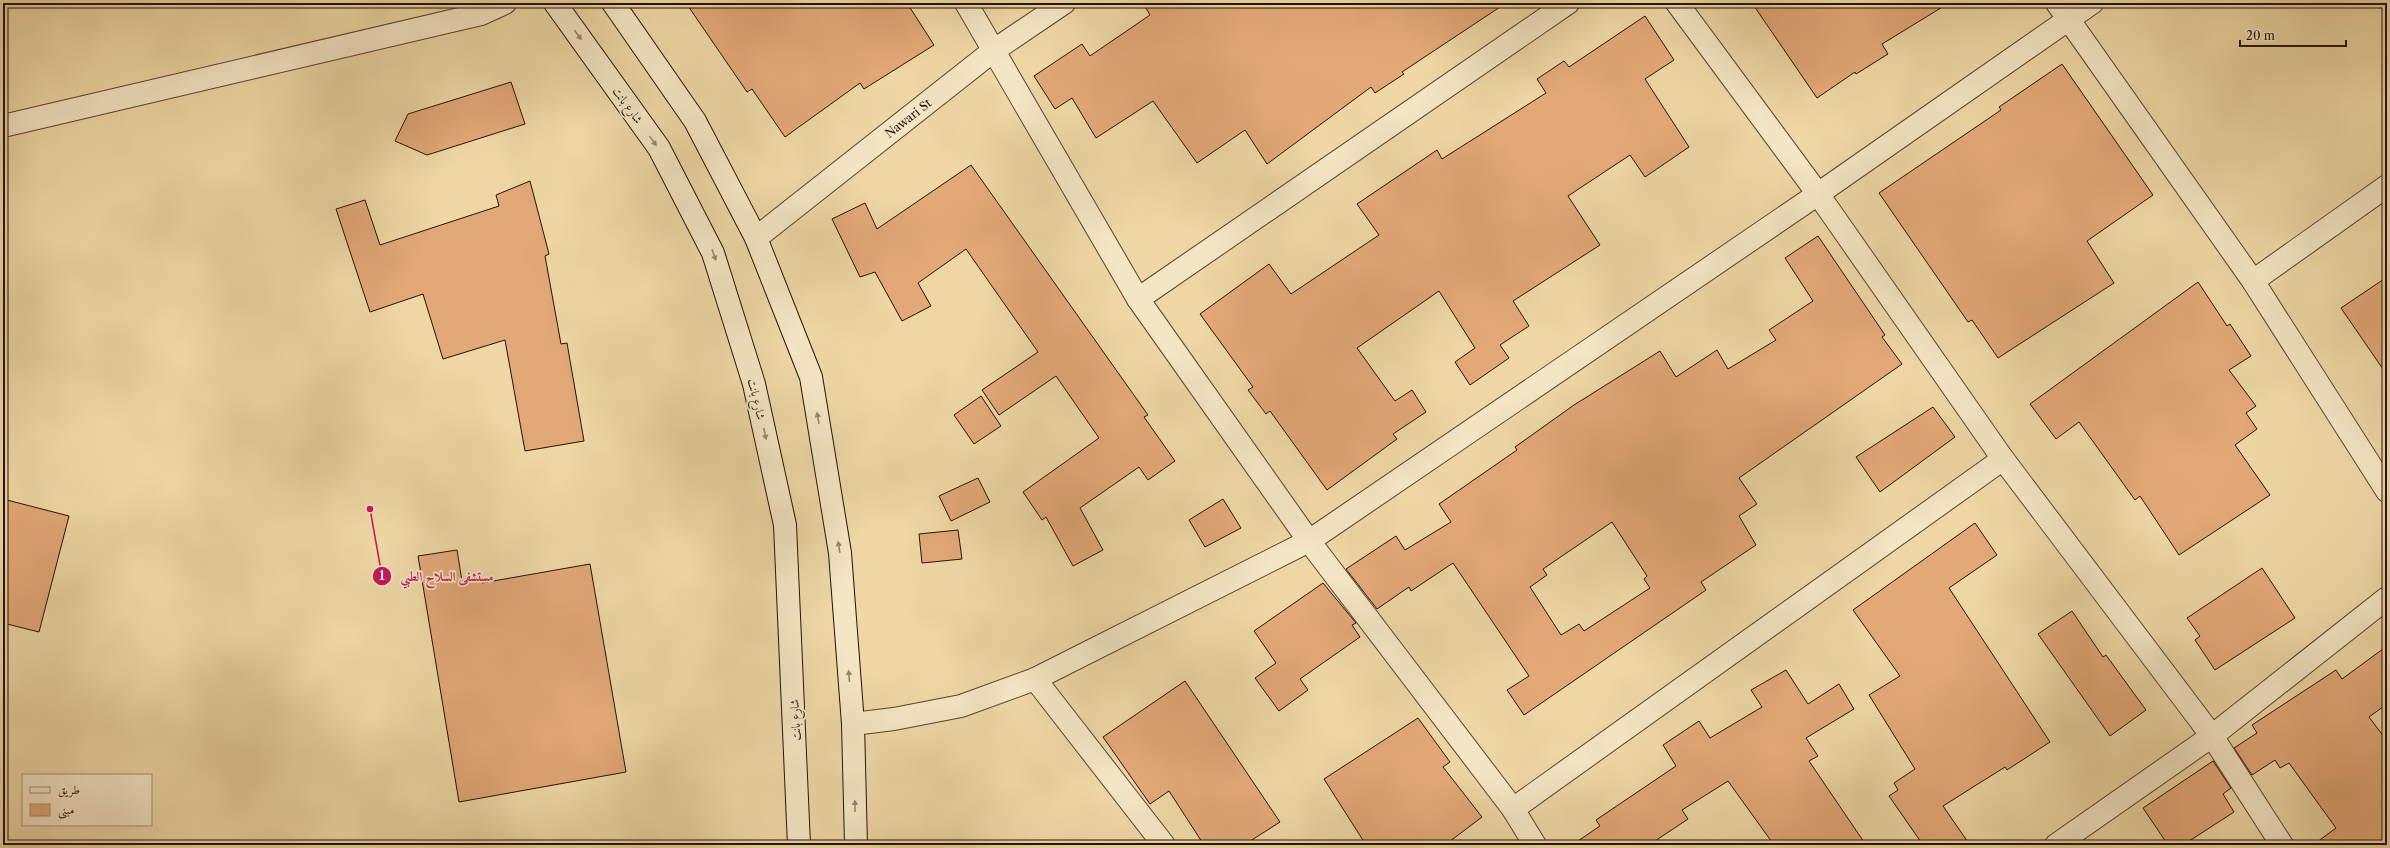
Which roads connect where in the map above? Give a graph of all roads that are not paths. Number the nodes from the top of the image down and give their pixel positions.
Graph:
1 (505, 3) edge
2 (555, 3) edge
3 (613, 3) edge
4 (966, 3) edge
5 (1064, 3) edge
6 (1568, 3) edge
7 (1677, 3) edge
8 (2092, 3) edge
9 (2063, 11) edge
10 (994, 51) junction
11 (3, 126) edge
12 (2387, 186) edge
13 (1818, 194) junction
14 (756, 238) junction
15 (2252, 281) junction
16 (1138, 299) junction
17 (2002, 460) junction
18 (2387, 491) edge
19 (1309, 541) junction
20 (2387, 598) edge
21 (1035, 679) junction
22 (852, 724) junction
23 (2212, 736) junction
24 (1513, 809) junction
25 (800, 845) edge
26 (856, 845) edge
27 (1164, 845) edge
28 (1535, 845) edge
29 (2056, 845) edge
30 (2282, 845) edge

1 - 11 street
2 -> 25 street, شارع بانت
3 - 14 street
4 - 10 street
5 - 10 street, Nawari St
6 - 16 street
7 - 13 street
8 - 9 street
9 - 13 street
9 - 15 street
10 - 14 street, Nawari St
10 - 16 street
12 - 15 street
13 - 17 street
13 - 19 street
22 -> 14 street
15 - 18 street
16 - 19 street
17 - 23 street
17 - 24 street
19 - 21 street
19 - 24 street
20 - 23 street
21 - 22 street
21 - 27 street
26 -> 22 street
23 - 29 street
23 - 30 street
24 - 28 street

